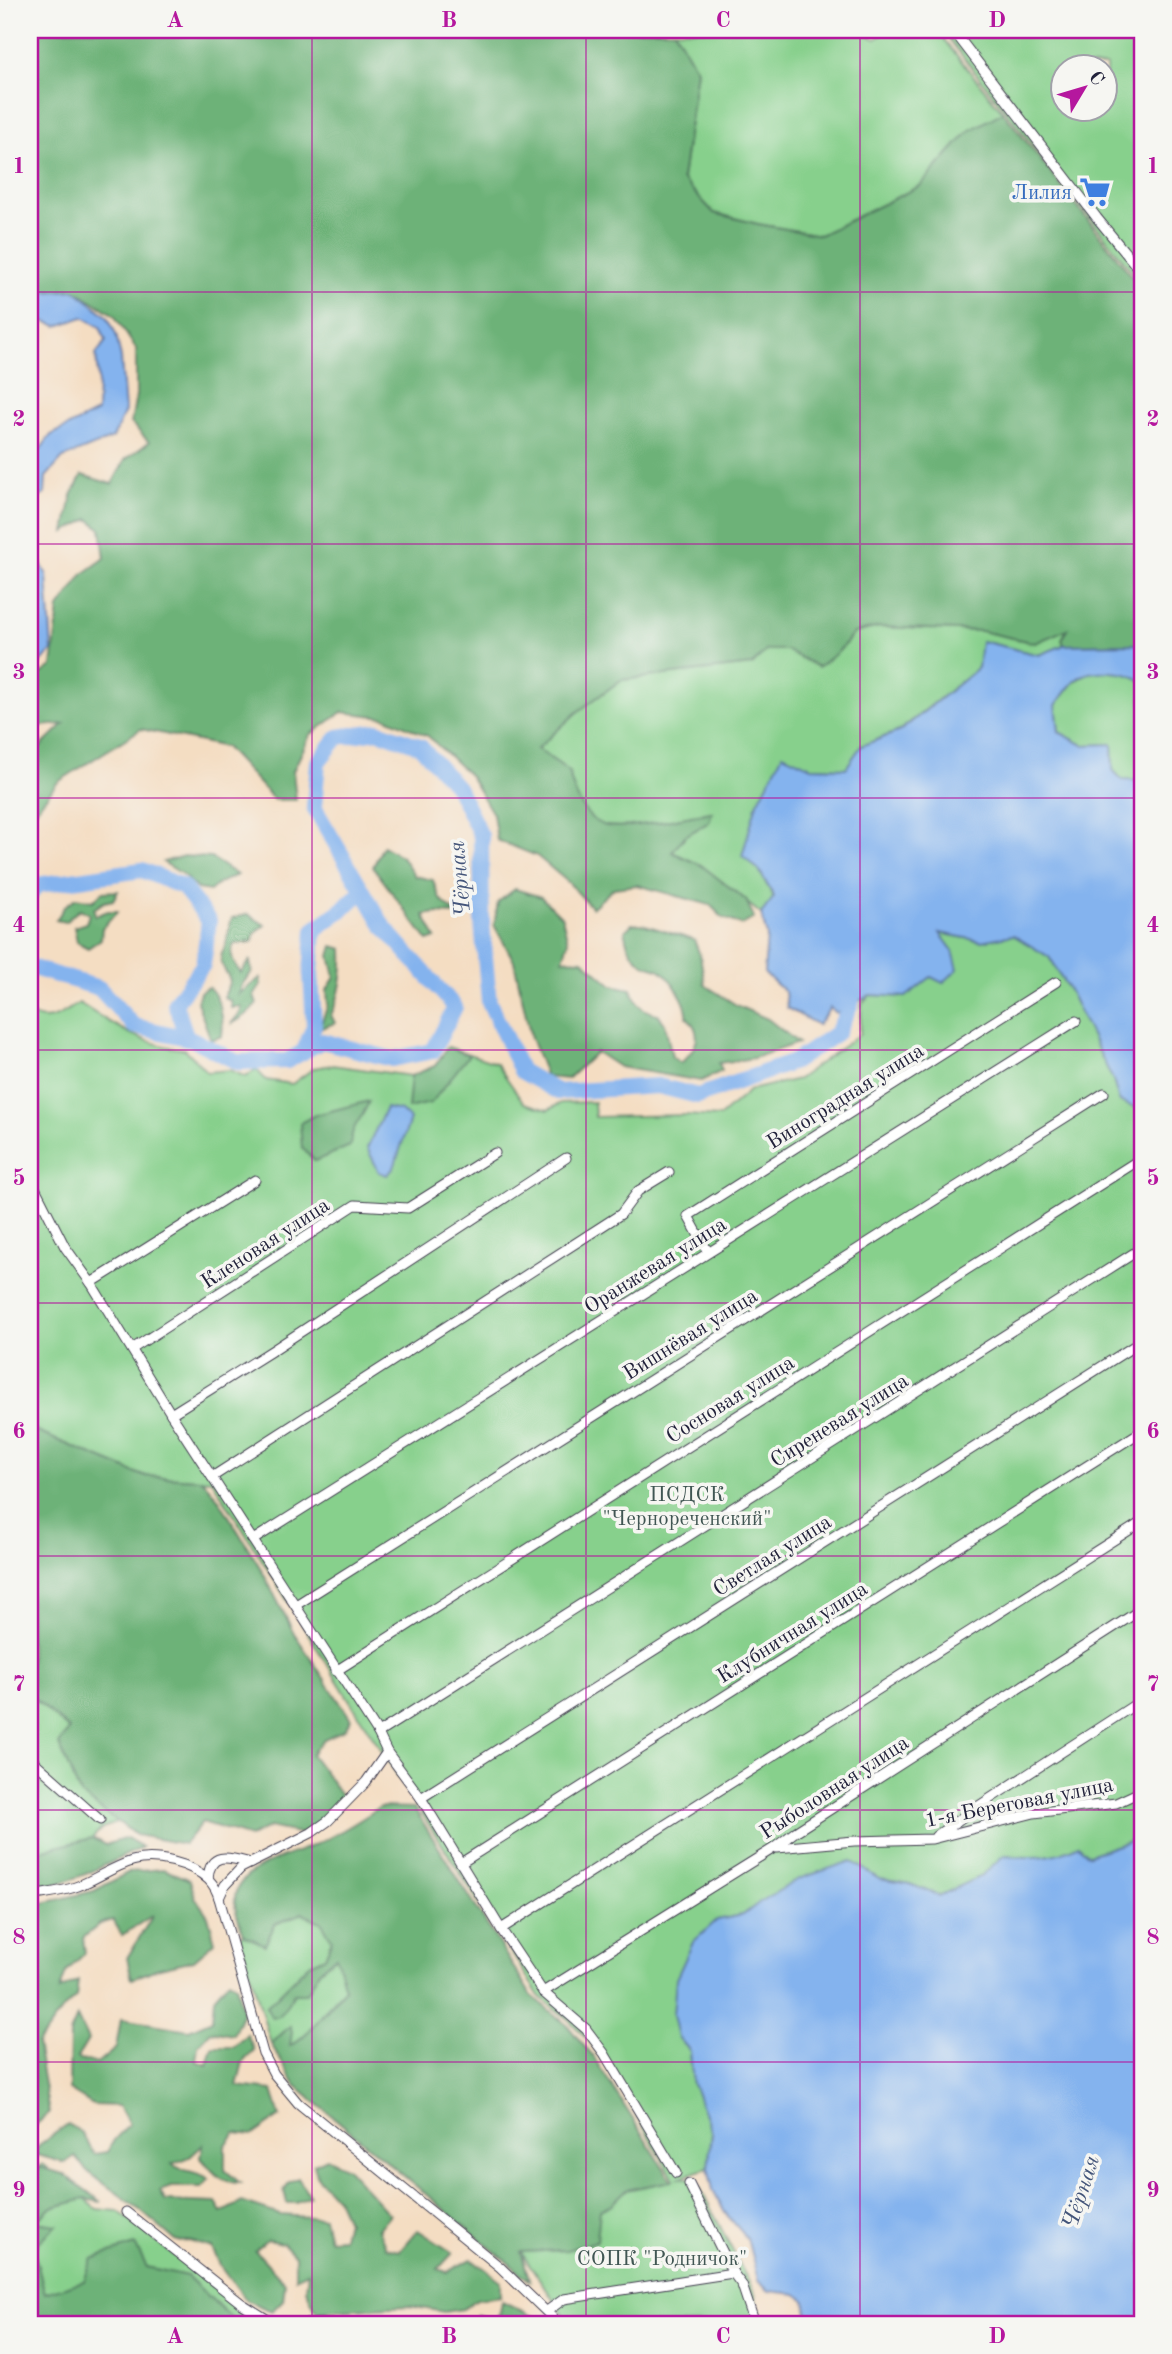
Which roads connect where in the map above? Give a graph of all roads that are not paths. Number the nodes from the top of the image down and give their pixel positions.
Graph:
1 (953, 30) edge
2 (1142, 273) edge
3 (1056, 982) dead end
4 (1076, 1021) dead end
5 (1104, 1093) dead end
6 (495, 1153) dead end
7 (566, 1158) dead end
8 (1142, 1158) edge
9 (669, 1172) dead end
10 (30, 1178) edge
11 (255, 1180) dead end
12 (1142, 1248) edge
13 (709, 1252) junction
14 (91, 1283) junction
15 (1142, 1341) edge
16 (132, 1349) junction
17 (171, 1414) junction
18 (1142, 1431) edge
19 (212, 1477) junction
20 (1142, 1522) edge
21 (253, 1540) junction
22 (296, 1605) junction
23 (1142, 1609) edge
24 (336, 1671) junction
25 (1142, 1700) edge
26 (378, 1733) junction
27 (387, 1752) junction
28 (30, 1758) edge
29 (1142, 1791) edge
30 (421, 1798) junction
31 (100, 1820) dead end
32 (932, 1839) junction
33 (774, 1848) junction
34 (251, 1863) junction
35 (461, 1863) junction
36 (208, 1878) junction
37 (30, 1896) edge
38 (219, 1898) junction
39 (501, 1929) junction
40 (543, 1993) junction
41 (676, 2173) dead end
42 (689, 2184) dead end
43 (126, 2211) dead end
44 (733, 2273) junction
45 (547, 2311) junction
46 (416, 2324) edge
47 (559, 2324) edge
48 (755, 2324) edge

1 - 2 street
3 - 13 street, Виноградная улица
4 - 13 street, Оранжевая улица
5 - 22 street, Вишнёвая улица
6 - 16 street, Кленовая улица
7 - 17 street
8 - 24 street, Сосновая улица
9 - 19 street
10 - 14 street
11 - 14 street
12 - 26 street, Сиреневая улица
13 - 21 street, Оранжевая улица
14 - 16 street
15 - 30 street, Светлая улица
16 - 17 street
17 - 19 street
18 - 35 street, Клубничная улица
19 - 21 street
20 - 39 street
21 - 22 street
22 - 24 street
23 - 33 street, Рыболовная улица
24 - 26 street
25 - 32 street
26 - 27 street
27 - 30 street
27 - 34 street
28 - 31 street
29 - 32 street, 1-я Береговая улица
30 - 35 street
32 - 33 street, 1-я Береговая улица
33 - 40 street, Рыболовная улица
34 - 36 street
34 - 38 street
35 - 39 street
36 - 37 street
36 - 38 street
38 - 45 street
39 - 40 street
40 - 41 street
42 - 44 street
43 - 46 street
44 - 45 street
44 - 48 street
45 - 47 street

